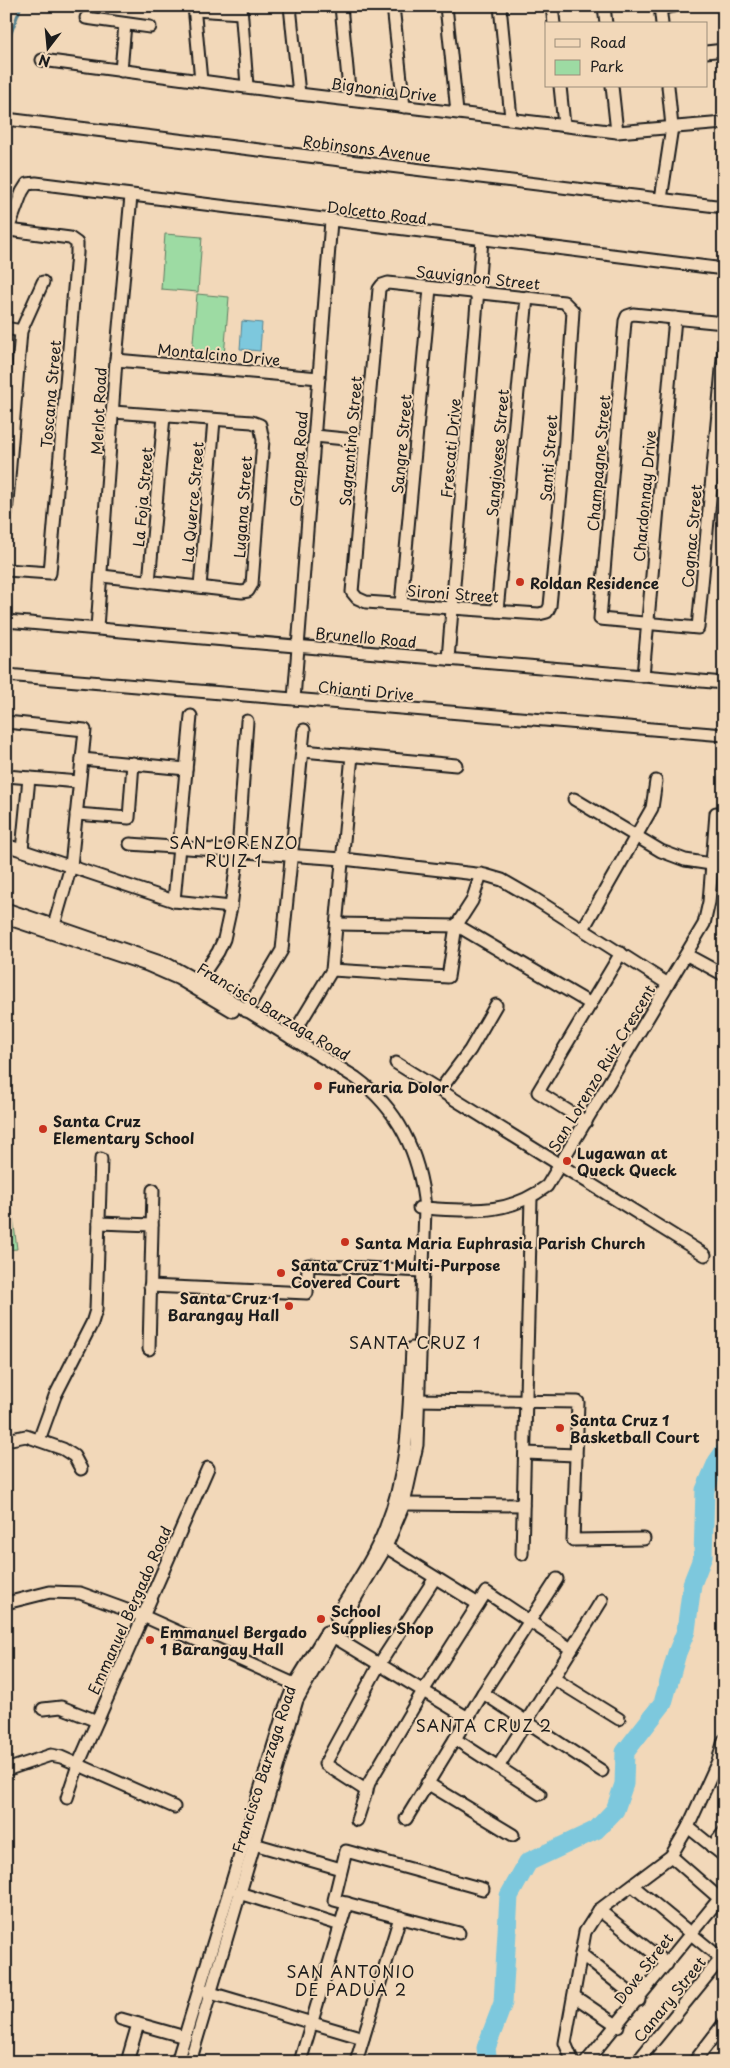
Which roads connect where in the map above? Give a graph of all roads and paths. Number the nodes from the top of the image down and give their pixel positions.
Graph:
1 (290, 6) edge
2 (341, 6) edge
3 (393, 6) edge
4 (446, 6) edge
5 (500, 6) edge
6 (552, 6) edge
7 (604, 6) edge
8 (674, 6) edge
9 (661, 7) edge
10 (195, 8) edge
11 (241, 9) edge
12 (86, 18) dead end
13 (554, 22) edge
14 (606, 22) edge
15 (662, 22) edge
16 (125, 24) junction
17 (150, 27) dead end
18 (724, 50) edge
19 (708, 52) edge
20 (42, 60) dead end
21 (121, 71) junction
22 (201, 81) junction
23 (247, 86) junction
24 (560, 88) edge
25 (612, 88) edge
26 (668, 88) edge
27 (299, 94) junction
28 (350, 100) junction
29 (404, 107) junction
30 (456, 112) junction
31 (511, 118) junction
32 (6, 119) edge
33 (564, 125) junction
34 (723, 126) edge
35 (672, 127) junction
36 (617, 132) junction
37 (131, 196) junction
38 (661, 199) junction
39 (724, 207) edge
40 (331, 221) junction
41 (7, 233) edge
42 (482, 240) junction
43 (724, 269) edge
44 (43, 282) dead end
45 (382, 285) joint
46 (430, 288) junction
47 (478, 291) junction
48 (527, 297) junction
49 (570, 305) joint
50 (676, 318) junction
51 (724, 322) edge
52 (6, 328) edge
53 (21, 331) junction
54 (724, 348) edge
55 (116, 360) junction
56 (319, 378) junction
57 (113, 412) junction
58 (164, 416) junction
59 (214, 420) junction
60 (315, 436) junction
61 (365, 441) junction
62 (6, 514) edge
63 (6, 570) edge
64 (102, 576) junction
65 (149, 582) junction
66 (200, 587) junction
67 (358, 598) joint
68 (401, 604) junction
69 (452, 608) junction
70 (497, 611) junction
71 (547, 612) joint
72 (600, 619) joint
73 (6, 621) edge
74 (648, 623) junction
75 (97, 628) junction
76 (298, 646) junction
77 (448, 659) junction
78 (6, 675) edge
79 (643, 676) junction
80 (724, 683) edge
81 (294, 699) junction
82 (191, 716) dead end
83 (247, 721) dead end
84 (6, 722) edge
85 (304, 730) dead end
86 (724, 735) edge
87 (303, 750) junction
88 (352, 755) junction
89 (82, 758) junction
90 (133, 763) junction
91 (456, 765) dead end
92 (186, 769) junction
93 (6, 776) edge
94 (29, 778) junction
95 (656, 781) dead end
96 (79, 782) junction
97 (574, 799) dead end
98 (76, 814) junction
99 (716, 814) dead end
100 (636, 836) junction
101 (130, 844) dead end
102 (6, 845) edge
103 (179, 847) junction
104 (22, 850) junction
105 (238, 852) junction
106 (292, 856) junction
107 (343, 860) junction
108 (712, 865) junction
109 (71, 866) junction
110 (724, 866) edge
111 (480, 874) junction
112 (174, 901) junction
113 (231, 907) junction
114 (6, 909) edge
115 (6, 918) edge
116 (337, 924) junction
117 (456, 926) junction
118 (53, 929) junction
119 (583, 929) junction
120 (621, 953) junction
121 (686, 955) junction
122 (332, 970) junction
123 (724, 975) edge
124 (196, 984) junction
125 (668, 984) junction
126 (591, 1004) junction
127 (496, 1006) dead end
128 (246, 1010) junction
129 (291, 1038) junction
130 (396, 1063) dead end
131 (440, 1090) junction
132 (586, 1122) junction
133 (101, 1159) dead end
134 (560, 1165) junction
135 (153, 1190) dead end
136 (531, 1198) junction
137 (421, 1208) junction
138 (99, 1223) junction
139 (152, 1225) junction
140 (705, 1255) dead end
141 (418, 1270) junction
142 (150, 1286) junction
143 (149, 1349) dead end
144 (414, 1401) junction
145 (526, 1402) junction
146 (6, 1440) edge
147 (39, 1440) junction
148 (525, 1453) junction
149 (576, 1455) junction
150 (208, 1468) dead end
151 (81, 1469) dead end
152 (404, 1504) junction
153 (523, 1504) junction
154 (644, 1539) dead end
155 (386, 1547) junction
156 (522, 1554) dead end
157 (435, 1578) junction
158 (556, 1579) dead end
159 (602, 1600) dead end
160 (6, 1603) edge
161 (478, 1604) junction
162 (143, 1616) junction
163 (529, 1622) junction
164 (330, 1634) junction
165 (571, 1650) junction
166 (380, 1663) junction
167 (553, 1678) junction
168 (298, 1686) junction
169 (423, 1691) junction
170 (483, 1693) junction
171 (43, 1709) dead end
172 (468, 1718) junction
173 (618, 1720) dead end
174 (97, 1721) junction
175 (526, 1721) junction
176 (454, 1739) junction
177 (724, 1740) edge
178 (721, 1763) edge
179 (78, 1765) junction
180 (498, 1767) junction
181 (6, 1770) edge
182 (602, 1772) dead end
183 (427, 1783) junction
184 (367, 1790) junction
185 (540, 1794) dead end
186 (67, 1798) dead end
187 (174, 1807) dead end
188 (406, 1819) dead end
189 (357, 1820) dead end
190 (688, 1827) junction
191 (724, 1832) edge
192 (513, 1835) dead end
193 (254, 1844) junction
194 (712, 1847) junction
195 (671, 1856) junction
196 (724, 1856) edge
197 (341, 1870) junction
198 (633, 1886) junction
199 (483, 1889) dead end
200 (239, 1893) junction
201 (722, 1896) edge
202 (347, 1903) junction
203 (599, 1910) junction
204 (400, 1917) junction
205 (341, 1925) junction
206 (690, 1932) junction
207 (458, 1933) dead end
208 (581, 1954) junction
209 (723, 1958) edge
210 (667, 1964) junction
211 (204, 1992) junction
212 (574, 1996) junction
213 (639, 2000) junction
214 (121, 2019) dead end
215 (724, 2023) edge
216 (138, 2024) junction
217 (312, 2024) junction
218 (618, 2026) junction
219 (185, 2037) junction
220 (363, 2038) junction
221 (127, 2062) edge
222 (177, 2062) edge
223 (190, 2062) edge
224 (300, 2062) edge
225 (356, 2062) edge
226 (573, 2062) edge
227 (586, 2062) edge
228 (637, 2062) edge
229 (694, 2062) edge

1 - 27 street
2 - 28 street
3 - 29 street
4 - 30 street
5 - 31 street
6 - 13 street
7 - 14 street
8 - 9 street
9 - 15 street
10 - 11 street
10 - 22 street
11 - 23 street
12 - 16 street
16 - 17 street
16 - 21 street
18 - 19 street
20 - 21 street, Bignonia Drive
21 - 22 street, Bignonia Drive
22 - 23 street, Bignonia Drive
23 - 27 street, Bignonia Drive
24 - 33 street
25 - 36 street
26 - 35 street
27 - 28 street, Bignonia Drive
28 - 29 street, Bignonia Drive
29 - 30 street, Bignonia Drive
30 - 31 street, Bignonia Drive
31 - 33 street, Bignonia Drive
32 - 38 street, Robinsons Avenue
33 - 36 street, Bignonia Drive
34 - 35 street, Bignonia Drive
35 - 36 street, Bignonia Drive
35 - 38 street
37 - 40 street, Dolcetto Road
37 - 41 street, Dolcetto Road
37 - 55 street, Merlot Road
38 - 39 street, Robinsons Avenue
40 - 42 street, Dolcetto Road
40 - 56 street, Grappa Road
41 - 63 street, Toscana Street
42 - 43 street, Dolcetto Road
42 - 47 street, Frescati Drive
44 - 53 street
45 - 46 street, Sauvignon Street
45 - 61 street, Sagrantino Street
46 - 47 street, Sauvignon Street
46 - 68 street, Sangre Street
47 - 48 street, Sauvignon Street
47 - 69 street, Frescati Drive
48 - 49 street, Sauvignon Street
48 - 70 street, Sangiovese Street
49 - 71 street, Santi Street
50 - 51 street
50 - 72 street, Champagne Street
50 - 74 street, Chardonnay Drive
52 - 53 street
53 - 62 street
54 - 74 street, Cognac Street
55 - 56 street, Montalcino Drive
55 - 57 street, Merlot Road
56 - 60 street, Grappa Road
57 - 58 street
57 - 64 street, Merlot Road
58 - 59 street
58 - 65 street, La Foja Street
59 - 66 street, La Querce Street
59 - 66 street, Lugana Street
60 - 61 street
60 - 76 street, Grappa Road
61 - 67 street, Sagrantino Street
64 - 65 street
64 - 75 street, Merlot Road
65 - 66 street
67 - 68 street, Sironi Street
68 - 69 street, Sironi Street
69 - 70 street, Sironi Street
69 - 77 street, Frescati Drive
70 - 71 street, Sironi Street
72 - 74 street, Cognac Street
73 - 75 street, Brunello Road
74 - 79 street, Chardonnay Drive
75 - 76 street, Brunello Road
76 - 77 street, Brunello Road
76 - 81 street, Grappa Road
77 - 79 street, Brunello Road
78 - 81 street, Chianti Drive
79 - 80 street, Brunello Road
81 - 86 street, Chianti Drive
82 - 92 street
83 - 105 street
84 - 89 street
85 - 87 street
87 - 88 street
87 - 106 street
88 - 91 street
88 - 107 street
89 - 90 street
89 - 96 street
90 - 92 street
90 - 98 street
92 - 103 street
93 - 94 street
94 - 96 street
94 - 104 street
95 - 100 street
96 - 98 street
97 - 100 street
98 - 109 street
99 - 108 street
100 - 108 street
100 - 119 street
101 - 103 street, San Lorenzo Ruiz Crescent
102 - 104 street
103 - 105 street, San Lorenzo Ruiz Crescent
103 - 112 street
104 - 109 street
105 - 106 street, San Lorenzo Ruiz Crescent
105 - 113 street
106 - 107 street, San Lorenzo Ruiz Crescent
106 - 128 street
107 - 111 street, San Lorenzo Ruiz Crescent
107 - 116 street
108 - 110 street
108 - 121 street
109 - 112 street
109 - 118 street
111 - 117 street
111 - 119 street, San Lorenzo Ruiz Crescent
112 - 113 street
113 - 124 street
114 - 118 street, Francisco Barzaga Road
115 - 118 street, Francisco Barzaga Road
116 - 117 street
116 - 122 street
117 - 122 street
117 - 126 street
118 - 124 street, Francisco Barzaga Road
119 - 120 street, San Lorenzo Ruiz Crescent
120 - 125 street, San Lorenzo Ruiz Crescent
120 - 126 street
121 - 123 street
121 - 125 street
122 - 129 street
124 - 128 street, Francisco Barzaga Road
124 - 137 street, Francisco Barzaga Road
125 - 132 street, San Lorenzo Ruiz Crescent
126 - 132 street
127 - 131 street
128 - 129 street, Francisco Barzaga Road
129 - 137 street, Francisco Barzaga Road
130 - 131 street
131 - 134 street
132 - 134 street, San Lorenzo Ruiz Crescent
133 - 138 street
134 - 136 street, San Lorenzo Ruiz Crescent
134 - 140 street
135 - 139 street
136 - 137 street, San Lorenzo Ruiz Crescent
136 - 145 street
137 - 141 street, Francisco Barzaga Road
138 - 139 street
138 - 147 street
139 - 142 street
141 - 142 street
141 - 144 street, Francisco Barzaga Road
142 - 143 street
144 - 145 street
144 - 152 street, Francisco Barzaga Road
144 - 164 street, Francisco Barzaga Road
145 - 148 street
145 - 149 street
146 - 147 street
147 - 151 street
148 - 149 street
148 - 153 street
149 - 154 street
150 - 162 street, Emmanuel Bergado Road
152 - 153 street
152 - 155 street, Francisco Barzaga Road
153 - 156 street
155 - 157 street
155 - 164 street, Francisco Barzaga Road
157 - 161 street
157 - 166 street
158 - 163 street
159 - 165 street
160 - 162 street
161 - 163 street
161 - 169 street
162 - 168 street
162 - 174 street, Emmanuel Bergado Road
163 - 165 street
163 - 170 street
164 - 166 street
164 - 168 street, Francisco Barzaga Road
165 - 167 street
166 - 169 street
166 - 184 street
167 - 173 street
167 - 175 street
168 - 193 street, Francisco Barzaga Road
168 - 211 street, Francisco Barzaga Road
169 - 172 street
169 - 184 street
170 - 172 street
170 - 175 street
171 - 174 street
172 - 176 street
174 - 179 street, Emmanuel Bergado Road
175 - 180 street
175 - 182 street
176 - 180 street
176 - 183 street
177 - 178 street
178 - 190 street
179 - 181 street
179 - 186 street, Emmanuel Bergado Road
179 - 187 street
180 - 185 street
183 - 188 street
183 - 192 street
184 - 189 street
190 - 194 street
190 - 195 street
191 - 194 street
193 - 197 street
193 - 200 street, Francisco Barzaga Road
194 - 196 street
195 - 198 street
195 - 201 street
197 - 199 street
197 - 202 street
198 - 203 street
198 - 206 street
200 - 205 street
200 - 211 street, Francisco Barzaga Road
201 - 206 street, Dove Street
202 - 204 street
202 - 205 street
203 - 208 street
203 - 210 street
204 - 207 street
204 - 220 street
205 - 217 street
206 - 209 street
206 - 210 street, Dove Street
208 - 212 street
208 - 213 street
209 - 228 street, Canary Street
210 - 213 street, Dove Street
211 - 217 street
211 - 219 street, Francisco Barzaga Road
211 - 223 street, Francisco Barzaga Road
212 - 218 street
212 - 226 street
213 - 218 street, Dove Street
214 - 216 street
215 - 229 street
216 - 219 street
216 - 221 street
217 - 220 street
217 - 224 street
218 - 227 street, Dove Street
219 - 222 street, Francisco Barzaga Road
220 - 225 street

